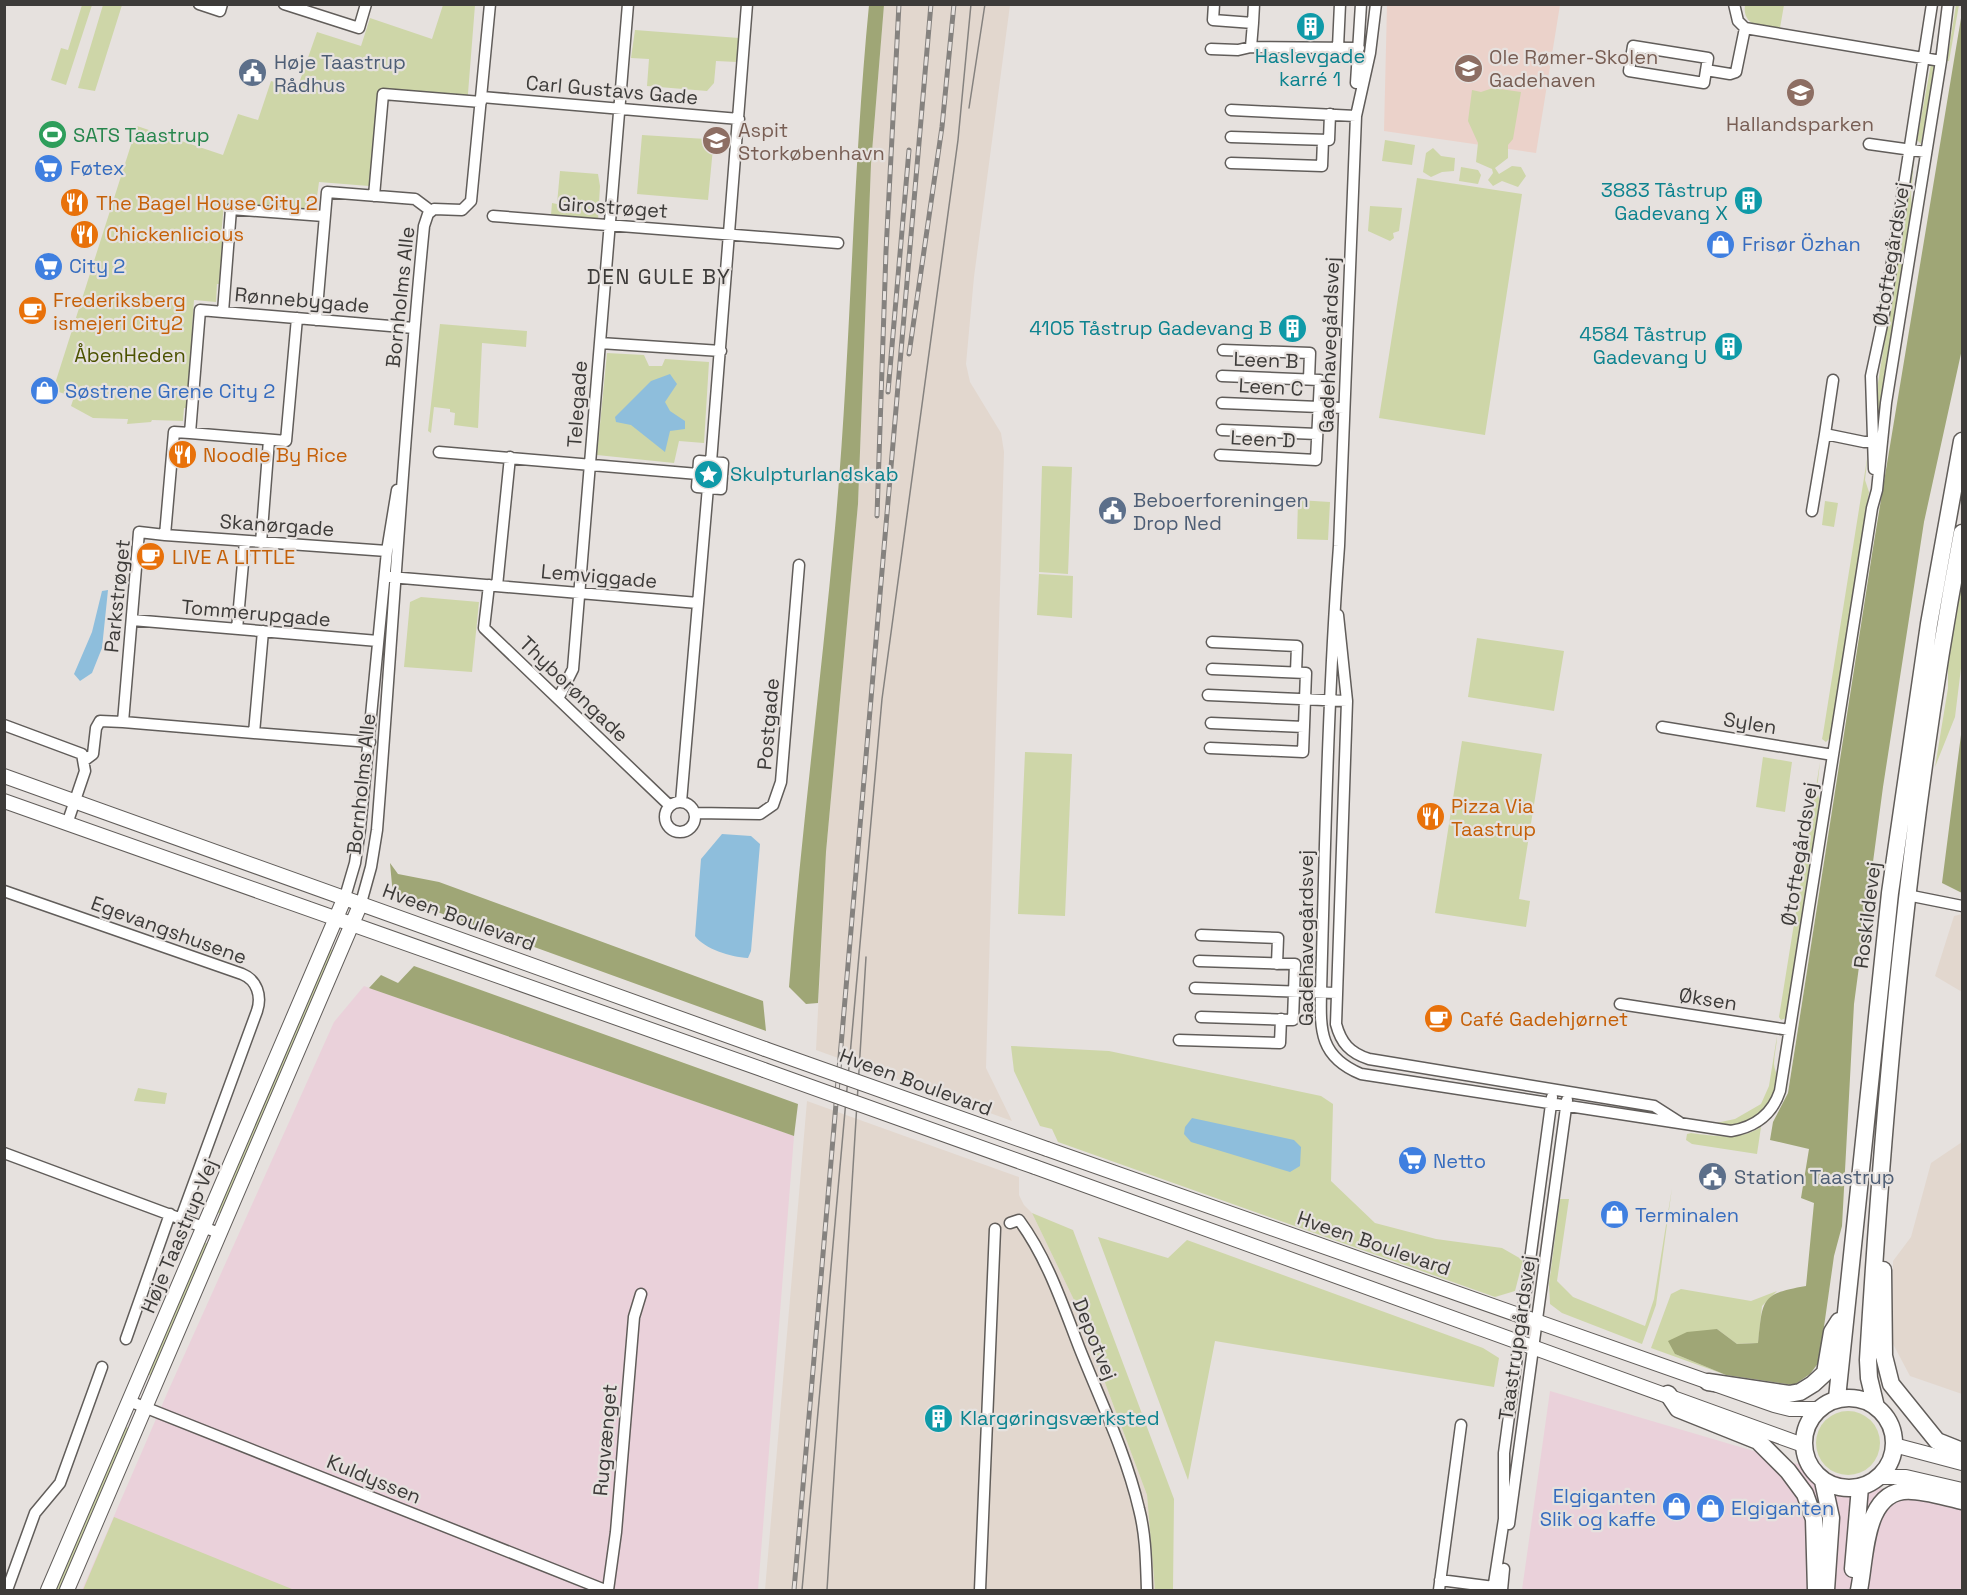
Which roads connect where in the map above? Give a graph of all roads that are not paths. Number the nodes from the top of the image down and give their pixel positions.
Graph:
1 (198, 4) edge
2 (222, 4) edge
3 (284, 4) edge
4 (366, 4) edge
5 (490, 4) edge
6 (628, 4) edge
7 (747, 4) edge
8 (1214, 4) edge
9 (1254, 4) edge
10 (1340, 4) edge
11 (1361, 4) edge
12 (1376, 4) edge
13 (1734, 4) edge
14 (1932, 4) edge
15 (1948, 4) edge
16 (1253, 23) junction
17 (1746, 28) junction
18 (1251, 47) junction
19 (1338, 47) junction
20 (1359, 48) junction
21 (1211, 49) dead end
22 (1924, 58) junction
23 (1941, 61) junction
24 (1706, 70) junction
25 (482, 99) junction
26 (618, 108) junction
27 (1231, 110) dead end
28 (1330, 114) junction
29 (1356, 116) junction
30 (739, 119) junction
31 (1231, 137) dead end
32 (1323, 140) junction
33 (1869, 144) dead end
34 (1910, 149) junction
35 (1926, 152) junction
36 (1231, 163) dead end
37 (374, 196) junction
38 (431, 211) junction
39 (324, 216) junction
40 (493, 216) dead end
41 (608, 225) junction
42 (731, 234) junction
43 (838, 243) dead end
44 (223, 312) junction
45 (297, 318) junction
46 (316, 320) junction
47 (414, 328) junction
48 (600, 343) junction
49 (1223, 350) dead end
50 (722, 351) junction
51 (1222, 376) dead end
52 (1309, 380) junction
53 (1833, 380) dead end
54 (1222, 403) dead end
55 (1318, 407) junction
56 (1344, 408) junction
57 (1222, 430) dead end
58 (190, 433) junction
59 (1317, 434) junction
60 (1825, 434) junction
61 (269, 440) junction
62 (1962, 441) edge
63 (1879, 442) junction
64 (404, 451) junction
65 (439, 452) dead end
66 (1220, 455) dead end
67 (510, 457) junction
68 (711, 462) junction
69 (591, 465) junction
70 (698, 474) junction
71 (708, 488) junction
72 (1812, 511) dead end
73 (1962, 533) edge
74 (165, 535) junction
75 (245, 541) junction
76 (261, 543) junction
77 (387, 551) junction
78 (799, 565) dead end
79 (1336, 576) junction
80 (384, 577) junction
81 (397, 578) junction
82 (493, 585) junction
83 (580, 593) junction
84 (698, 603) junction
85 (132, 620) junction
86 (237, 629) junction
87 (263, 631) junction
88 (378, 641) junction
89 (1212, 642) dead end
90 (1212, 669) dead end
91 (1296, 672) junction
92 (1208, 695) dead end
93 (1305, 698) junction
94 (558, 699) junction
95 (1328, 700) junction
96 (1347, 701) junction
97 (123, 722) junction
98 (1211, 723) dead end
99 (4, 724) edge
100 (1304, 727) junction
101 (1662, 728) dead end
102 (254, 733) junction
103 (370, 742) junction
104 (1210, 748) dead end
105 (1833, 755) junction
106 (85, 760) junction
107 (4, 776) edge
108 (4, 801) edge
109 (75, 801) junction
110 (681, 802) junction
111 (670, 806) junction
112 (695, 813) junction
113 (67, 824) junction
114 (4, 891) edge
115 (1907, 895) junction
116 (345, 897) junction
117 (361, 903) junction
118 (1962, 906) edge
119 (336, 920) junction
120 (352, 926) junction
121 (1201, 935) dead end
122 (1199, 961) dead end
123 (1277, 964) junction
124 (1196, 988) dead end
125 (1294, 991) junction
126 (1321, 992) junction
127 (1337, 993) junction
128 (1620, 1004) dead end
129 (1201, 1017) dead end
130 (1281, 1019) junction
131 (1790, 1030) junction
132 (1179, 1040) dead end
133 (1554, 1088) junction
134 (1569, 1090) junction
135 (1551, 1103) junction
136 (1566, 1106) junction
137 (1684, 1125) junction
138 (4, 1153) edge
139 (170, 1214) junction
140 (181, 1218) junction
141 (1010, 1223) dead end
142 (204, 1227) junction
143 (995, 1229) dead end
144 (219, 1233) junction
145 (1876, 1238) junction
146 (641, 1294) dead end
147 (1846, 1309) junction
148 (1523, 1317) junction
149 (1537, 1321) junction
150 (126, 1339) dead end
151 (1519, 1341) junction
152 (1534, 1347) junction
153 (102, 1367) dead end
154 (1708, 1382) junction
155 (1668, 1395) junction
156 (1837, 1398) junction
157 (129, 1401) junction
158 (146, 1407) junction
159 (1876, 1407) junction
160 (1818, 1409) junction
161 (1461, 1425) dead end
162 (1803, 1445) junction
163 (1894, 1445) junction
164 (1962, 1451) edge
165 (1962, 1464) edge
166 (1879, 1477) junction
167 (1823, 1481) junction
168 (1860, 1487) junction
169 (1962, 1490) edge
170 (1962, 1501) edge
171 (1439, 1585) edge
172 (1496, 1589) edge
173 (7, 1590) edge
174 (48, 1590) edge
175 (67, 1590) edge
176 (607, 1590) edge
177 (980, 1590) edge
178 (1147, 1590) edge
179 (1816, 1590) edge
180 (1826, 1590) edge
181 (1851, 1590) edge
182 (1859, 1590) edge

1 - 2 street
3 - 4 street
5 - 25 street, Bornholms Alle
6 - 26 street, Telegade
7 - 30 street
8 - 16 street
9 - 16 street
10 - 19 street
11 - 20 street, Gadehavegårdsvej
12 - 29 street, Gadehavegårdsvej
13 - 17 street
14 - 22 street, Øtoftegårdsvej
15 - 23 street, Øtoftegårdsvej
16 - 18 street
17 - 22 street
17 - 24 street
18 - 19 street
18 - 21 street
19 - 20 street
20 - 29 street, Gadehavegårdsvej
22 - 23 street
22 - 34 street, Øtoftegårdsvej
23 - 35 street, Øtoftegårdsvej
24 - 24 street
25 - 26 street, Carl Gustavs Gade
25 - 37 street
25 - 38 street, Bornholms Alle
26 - 30 street, Carl Gustavs Gade
26 - 41 street, Telegade
27 - 28 street
28 - 29 street
28 - 32 street
29 - 56 street, Gadehavegårdsvej
30 - 42 street
31 - 32 street
32 - 36 street
33 - 34 street
34 - 35 street
34 - 63 street, Øtoftegårdsvej
35 - 63 street, Øtoftegårdsvej
37 - 38 street
37 - 39 street
38 - 47 street, Bornholms Alle
39 - 44 street
39 - 46 street
40 - 41 street, Girostrøget
41 - 42 street, Girostrøget
41 - 48 street, Telegade
42 - 43 street, Girostrøget
42 - 50 street
44 - 45 street, Rønnebygade
44 - 58 street
45 - 46 street, Rønnebygade
45 - 61 street
46 - 47 street, Rønnebygade
47 - 64 street, Bornholms Alle
48 - 50 street
48 - 69 street, Telegade
49 - 52 street, Leen B
50 - 68 street
51 - 52 street, Leen B
52 - 55 street, Leen B
53 - 60 street
54 - 55 street, Leen C
55 - 56 street, Leen C
55 - 59 street, Leen D
56 - 79 street, Gadehavegårdsvej
57 - 59 street, Leen D
58 - 61 street
58 - 74 street
59 - 66 street, Leen D
60 - 63 street
60 - 72 street
61 - 76 street
62 - 147 main road, Roskildevej
63 - 105 street, Øtoftegårdsvej
64 - 77 street, Bornholms Alle
64 - 81 street, Bornholms Alle
65 - 67 street
67 - 69 street
67 - 82 street
68 - 70 street
68 - 71 street
69 - 70 street
69 - 83 street, Telegade
70 - 71 street
71 - 84 street
73 - 115 main road, Roskildevej
74 - 75 street, Skanørgade
74 - 85 street, Parkstrøget
75 - 76 street, Skanørgade
75 - 86 street
76 - 77 street, Skanørgade
77 - 80 street, Bornholms Alle
78 - 112 street, Postgade
79 - 95 street, Gadehavegårdsvej
79 - 96 street, Gadehavegårdsvej
80 - 81 street, Lemviggade
80 - 88 street, Bornholms Alle
81 - 82 street, Lemviggade
81 - 117 street, Bornholms Alle
82 - 83 street, Lemviggade
82 - 94 street, Thyborøngade
83 - 84 street, Lemviggade
83 - 94 street, Telegade
84 - 110 street
85 - 86 street, Tommerupgade
85 - 97 street, Parkstrøget
86 - 87 street, Tommerupgade
87 - 88 street, Tommerupgade
87 - 102 street
88 - 103 street, Bornholms Alle
89 - 91 street
90 - 91 street
91 - 93 street
92 - 93 street
93 - 95 street
93 - 100 street
94 - 111 street, Thyborøngade
95 - 96 street
95 - 126 street, Gadehavegårdsvej
96 - 127 street, Gadehavegårdsvej
97 - 102 street
97 - 106 street
98 - 100 street
99 - 106 street
100 - 104 street
101 - 105 street, Sylen
102 - 103 street
103 - 116 street, Bornholms Alle
105 - 131 street, Øtoftegårdsvej
106 - 109 street
107 - 109 street, Hveen Boulevard
108 - 113 street, Hveen Boulevard
109 - 113 street
109 - 116 street, Hveen Boulevard
110 - 111 street
110 - 112 street
111 - 112 street
113 - 119 street, Hveen Boulevard
114 - 140 street, Egevangshusene
115 - 118 street
115 - 145 main road, Roskildevej
116 - 117 street, Hveen Boulevard
116 - 119 street, Høje Taastrup Vej
117 - 120 street, Høje Taastrup Vej
117 - 148 street, Hveen Boulevard, bridge
119 - 120 street, Hveen Boulevard
119 - 142 street, Høje Taastrup Vej
120 - 144 street, Høje Taastrup Vej
120 - 151 street, Hveen Boulevard, bridge
121 - 123 street
122 - 123 street
123 - 125 street
124 - 125 street
125 - 126 street
125 - 130 street
126 - 127 street
126 - 135 street, Gadehavegårdsvej
127 - 133 street, Gadehavegårdsvej
128 - 131 street, Øksen
129 - 130 street
130 - 132 street
131 - 137 street, Øtoftegårdsvej
133 - 134 street, Gadehavegårdsvej
133 - 135 street, Taastrupgårdsvej
134 - 136 street, Taastrupgårdsvej
134 - 137 street, Øtoftegårdsvej
135 - 136 street, Gadehavegårdsvej
135 - 148 street, Taastrupgårdsvej
136 - 137 street, Øtoftegårdsvej
136 - 149 street, Taastrupgårdsvej
138 - 139 street
139 - 140 street
139 - 150 street
140 - 142 street
141 - 178 street, Depotvej
142 - 144 street
142 - 157 street, Høje Taastrup Vej
143 - 177 street
144 - 158 street, Høje Taastrup Vej
145 - 159 main road, Roskildevej
145 - 164 main road
146 - 176 street, Rugvænget
147 - 154 main road
147 - 156 main road, Roskildevej
148 - 149 street, Hveen Boulevard
148 - 151 street, Taastrupgårdsvej
149 - 152 street, Taastrupgårdsvej
149 - 154 street, Hveen Boulevard
151 - 152 street, Hveen Boulevard
151 - 172 street, Taastrupgårdsvej
152 - 155 street, Hveen Boulevard
152 - 172 street, Taastrupgårdsvej
153 - 173 street
154 - 160 street, Hveen Boulevard
155 - 162 street, Hveen Boulevard
155 - 179 main road
156 - 159 main road
156 - 160 main road
157 - 158 street, Kuldyssen
157 - 174 street, Høje Taastrup Vej
158 - 175 street, Høje Taastrup Vej
158 - 176 street, Kuldyssen
159 - 163 main road
160 - 162 main road
161 - 171 street
162 - 167 main road
163 - 165 street
163 - 166 main road
166 - 168 main road
166 - 169 street
167 - 168 main road
167 - 180 main road
168 - 181 main road
170 - 182 main road
171 - 172 street

